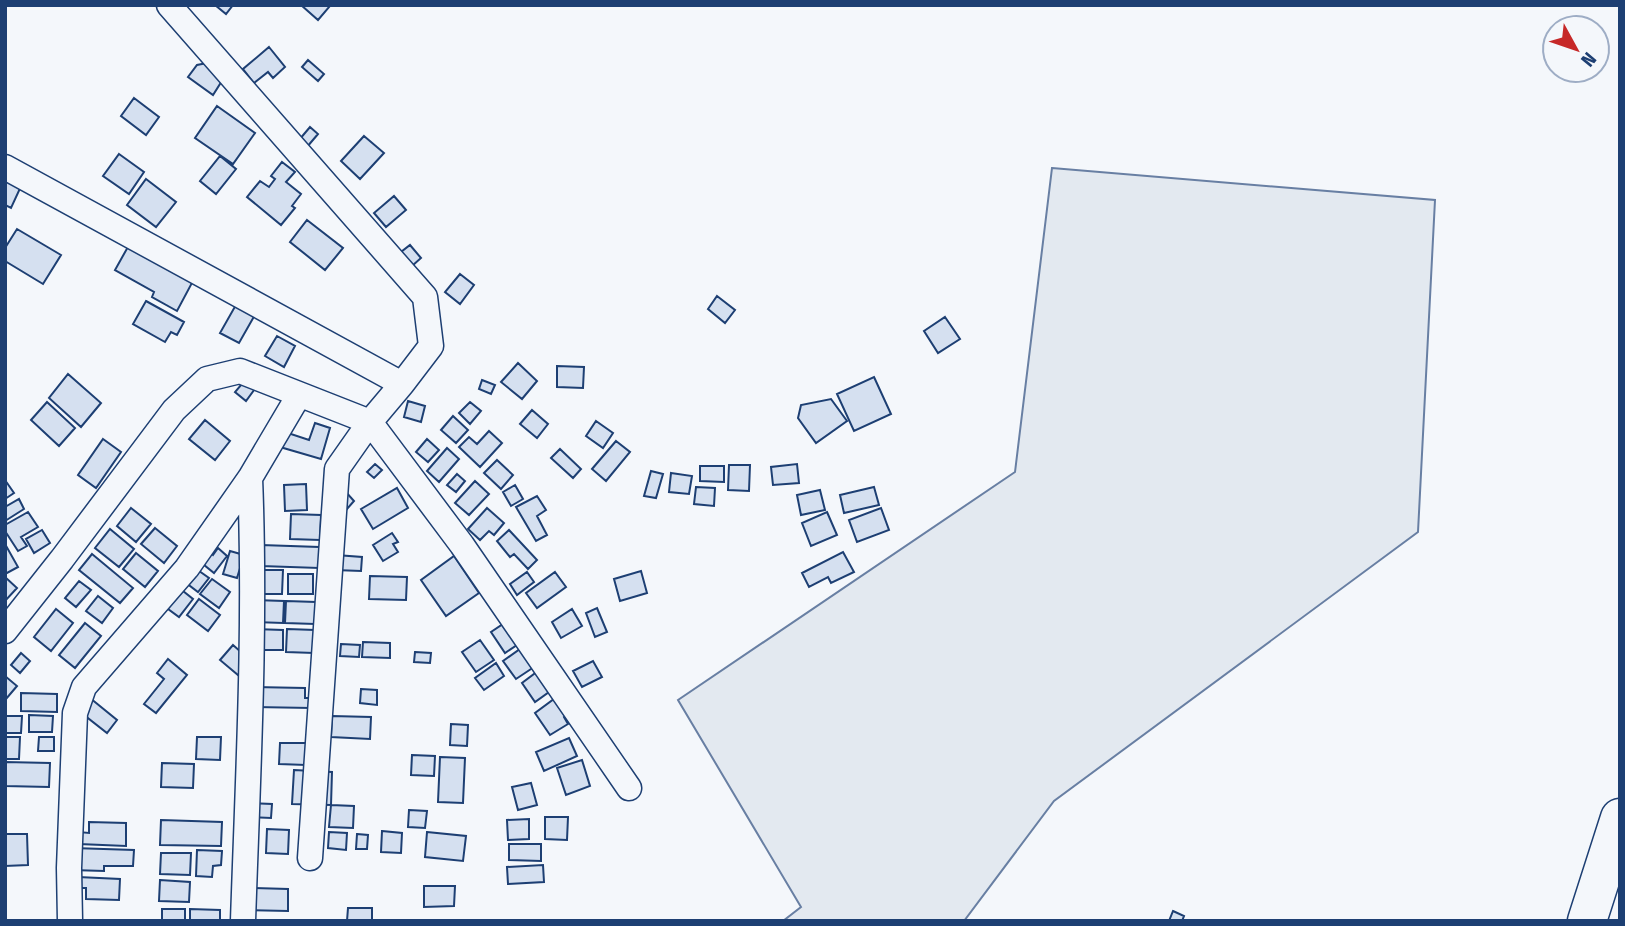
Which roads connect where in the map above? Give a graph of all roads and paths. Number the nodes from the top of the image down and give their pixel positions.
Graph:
1 (169, 5) edge
2 (5, 167) edge
3 (402, 384) junction
4 (299, 395) junction
5 (370, 422) junction
6 (250, 478) junction
7 (5, 631) edge
8 (629, 788) dead end
9 (1620, 818) edge
10 (310, 858) dead end
11 (70, 921) edge
12 (243, 921) edge
13 (1587, 921) edge

1 - 3 street
2 - 3 street
3 - 5 street
4 - 5 street
4 - 6 street
4 - 7 street
5 - 8 street
5 - 10 street
6 - 11 street
6 - 12 street
9 - 13 highway

